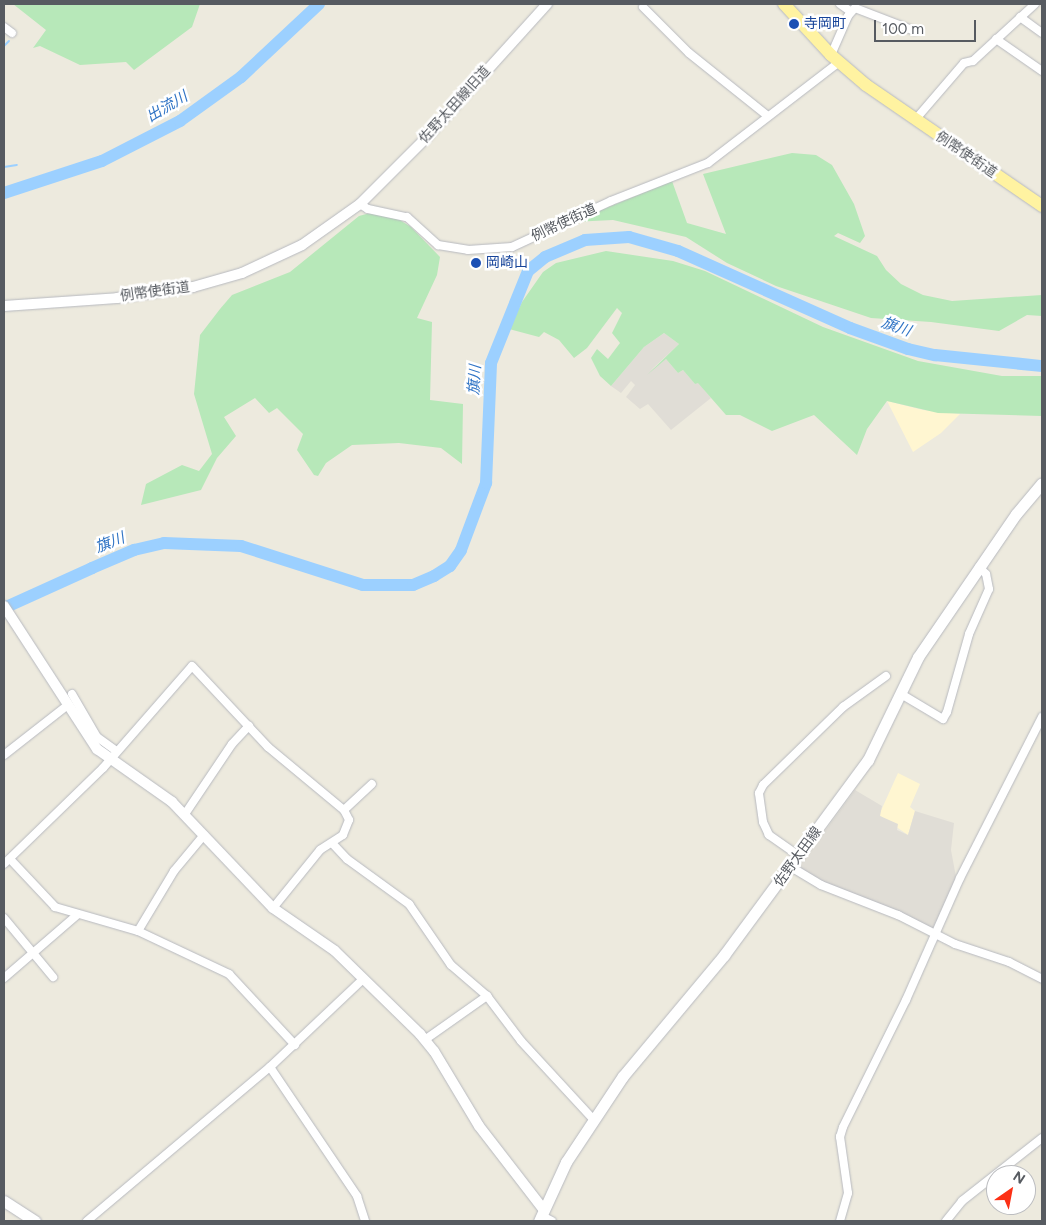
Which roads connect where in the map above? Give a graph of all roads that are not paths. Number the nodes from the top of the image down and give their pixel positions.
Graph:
1 (547, 4) edge
2 (784, 4) edge
3 (840, 4) edge
4 (1035, 4) edge
5 (643, 7) dead end
6 (850, 11) junction
7 (1020, 17) junction
8 (4, 27) edge
9 (915, 31) dead end
10 (1042, 32) edge
11 (12, 33) dead end
12 (996, 39) junction
13 (835, 58) junction
14 (1042, 71) edge
15 (768, 116) junction
16 (915, 120) junction
17 (360, 204) junction
18 (1042, 206) edge
19 (4, 306) edge
20 (1042, 483) edge
21 (979, 567) junction
22 (4, 606) edge
23 (886, 676) dead end
24 (901, 694) junction
25 (73, 699) dead end
26 (64, 708) dead end
27 (1042, 718) edge
28 (249, 726) junction
29 (116, 751) junction
30 (4, 755) edge
31 (109, 760) junction
32 (372, 784) dead end
33 (344, 810) junction
34 (185, 814) junction
35 (204, 835) junction
36 (332, 843) junction
37 (799, 856) junction
38 (7, 862) edge
39 (791, 868) junction
40 (273, 908) junction
41 (77, 915) junction
42 (4, 918) edge
43 (138, 931) junction
44 (935, 933) junction
45 (33, 953) junction
46 (53, 977) dead end
47 (4, 978) edge
48 (362, 979) junction
49 (1042, 979) edge
50 (487, 996) junction
51 (426, 1040) junction
52 (295, 1045) junction
53 (270, 1067) junction
54 (594, 1120) junction
55 (1042, 1138) edge
56 (4, 1201) edge
57 (544, 1217) edge
58 (35, 1221) edge
59 (87, 1221) edge
60 (365, 1221) edge
61 (840, 1221) edge
62 (946, 1221) edge

1 - 17 street, 佐野太田線旧道
2 - 13 main road
3 - 6 street
4 - 7 street
5 - 15 street
6 - 9 street
6 - 13 street
7 - 10 street
7 - 12 street
8 - 11 street
12 - 14 street
12 - 16 street
13 - 15 street, 例幣使街道
13 - 16 main road, 例幣使街道
15 - 17 street, 例幣使街道
16 - 18 main road, 例幣使街道
17 - 19 street, 例幣使街道
20 - 21 main road, 佐野太田線
21 - 24 main road, 佐野太田線
21 - 24 street
22 - 31 street
23 - 37 street
24 - 37 main road, 佐野太田線
25 - 29 street
26 - 30 street
27 - 44 street
28 - 29 street
28 - 33 street
28 - 34 street
29 - 31 street
31 - 34 street
31 - 38 street
32 - 33 street
33 - 36 street
34 - 35 street
35 - 40 street
35 - 43 street
36 - 40 street
36 - 50 street
37 - 39 main road, 佐野太田線
38 - 41 street
39 - 44 street
39 - 54 main road, 佐野太田線
40 - 48 street
41 - 43 street
41 - 45 street
42 - 45 street
43 - 52 street
44 - 49 street
44 - 61 street
45 - 46 street
45 - 47 street
48 - 51 street
48 - 52 street
50 - 51 street
50 - 54 street
51 - 57 street
52 - 53 street
53 - 59 street
53 - 60 street
54 - 57 main road, 佐野太田線
55 - 62 street
56 - 58 main road

